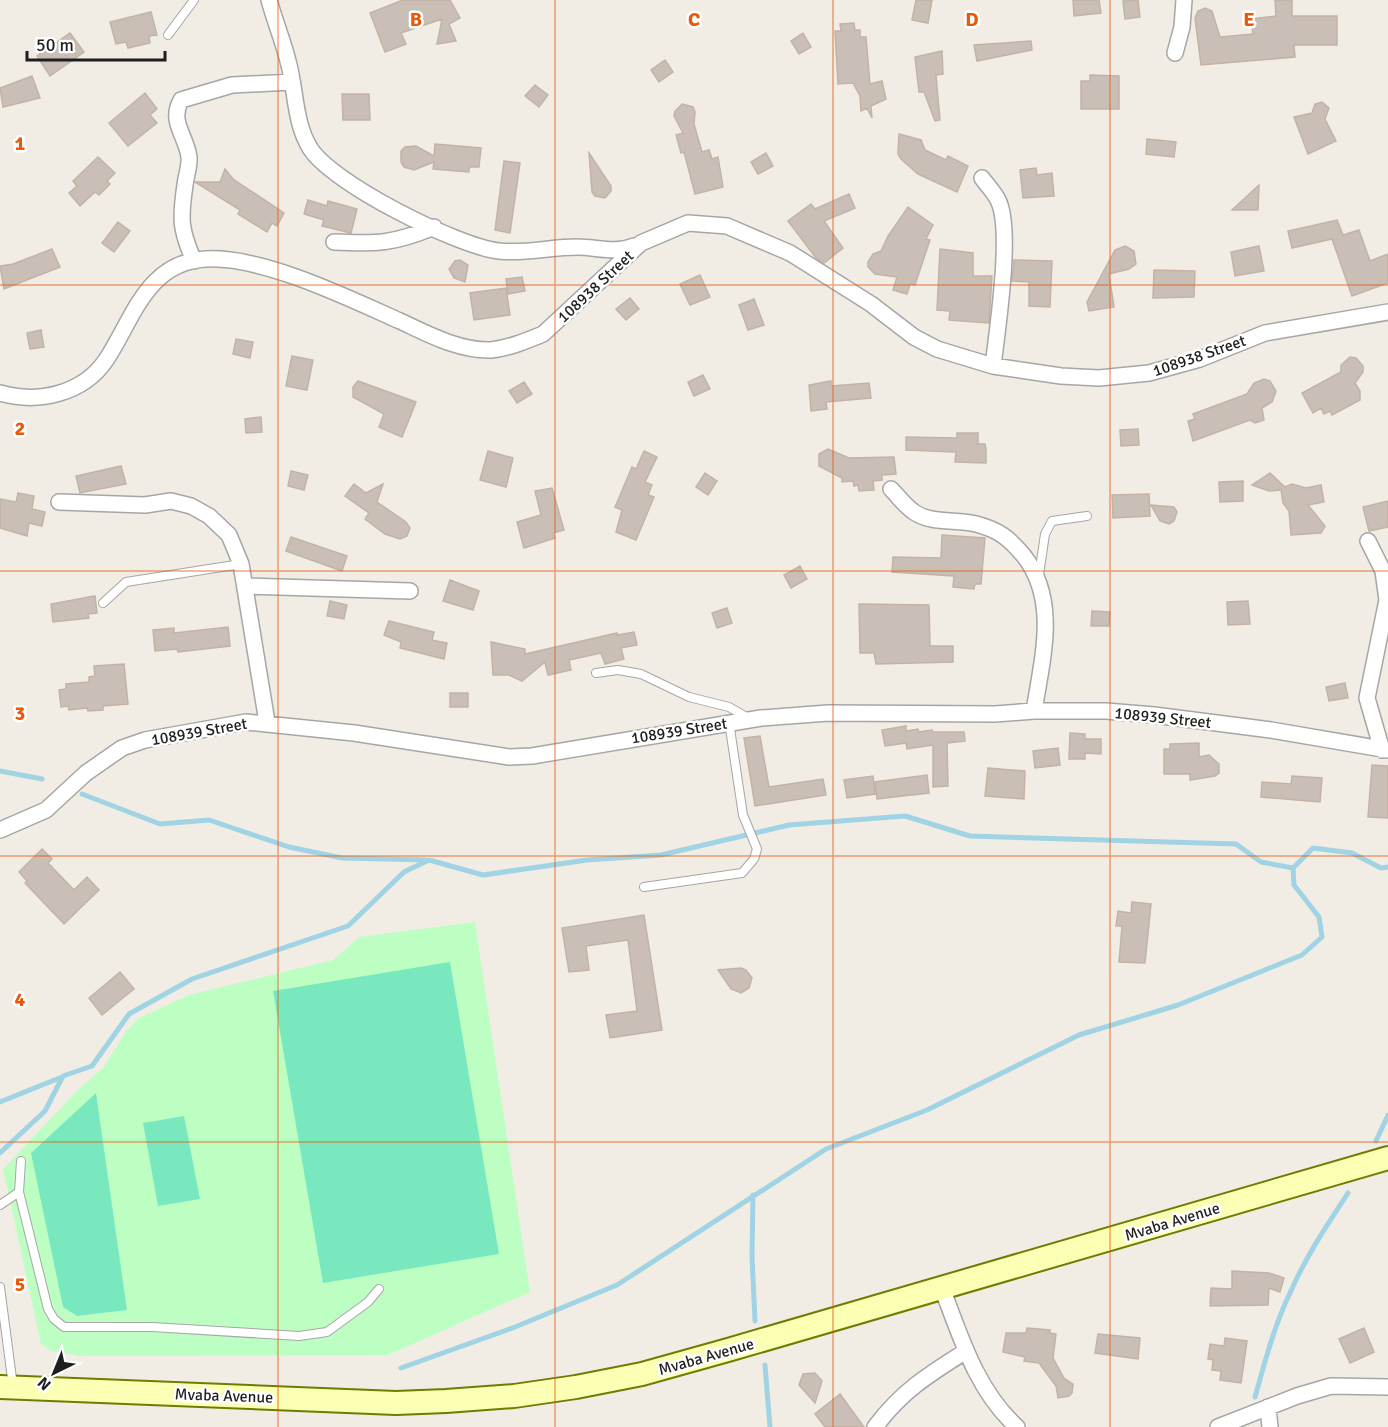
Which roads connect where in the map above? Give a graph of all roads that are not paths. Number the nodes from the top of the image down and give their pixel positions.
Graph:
1 (194, 0) edge
2 (269, 0) edge
3 (1184, 0) edge
4 (168, 35) dead end
5 (1175, 53) dead end
6 (292, 82) junction
7 (982, 178) dead end
8 (434, 227) junction
9 (334, 242) dead end
10 (641, 243) junction
11 (194, 261) junction
12 (1388, 312) edge
13 (993, 366) junction
14 (0, 393) edge
15 (891, 489) dead end
16 (59, 502) dead end
17 (1087, 516) dead end
18 (1368, 541) dead end
19 (241, 564) junction
20 (1039, 580) junction
21 (245, 586) junction
22 (410, 591) dead end
23 (103, 603) dead end
24 (596, 673) dead end
25 (1034, 711) junction
26 (751, 719) junction
27 (267, 722) junction
28 (729, 722) junction
29 (1385, 750) edge
30 (0, 830) edge
31 (644, 887) dead end
32 (1388, 1158) edge
33 (21, 1161) dead end
34 (19, 1192) junction
35 (0, 1205) edge
36 (0, 1287) edge
37 (942, 1288) junction
38 (379, 1289) dead end
39 (966, 1351) junction
40 (1388, 1387) edge
41 (7, 1388) edge
42 (1268, 1407) junction
43 (1005, 1422) edge
44 (875, 1427) edge
45 (1017, 1427) edge
46 (1218, 1427) edge
47 (1270, 1427) edge

1 - 4 lane
2 - 6 street
3 - 5 street
6 - 8 street
6 - 11 street
7 - 13 street
8 - 9 street
8 - 10 street
10 - 11 street, 108938 Street
10 - 13 street, 108938 Street
11 - 14 street, 108938 Street
12 - 13 street, 108938 Street
15 - 20 street
16 - 19 street
17 - 20 lane
18 - 29 street
19 - 21 street
19 - 23 lane
20 - 25 street
21 - 22 street
21 - 27 street
24 - 26 lane
25 - 26 street, 108939 Street
25 - 29 street, 108939 Street
26 - 28 street, 108939 Street
27 - 28 street, 108939 Street
27 - 30 street, 108939 Street
28 - 31 lane
32 - 37 street, Mvaba Avenue
33 - 34 lane
34 - 35 lane
34 - 38 lane
36 - 41 lane
37 - 39 street
37 - 41 street, Mvaba Avenue
39 - 43 street
39 - 44 street
40 - 42 street
42 - 46 street
42 - 47 street
43 - 45 street

